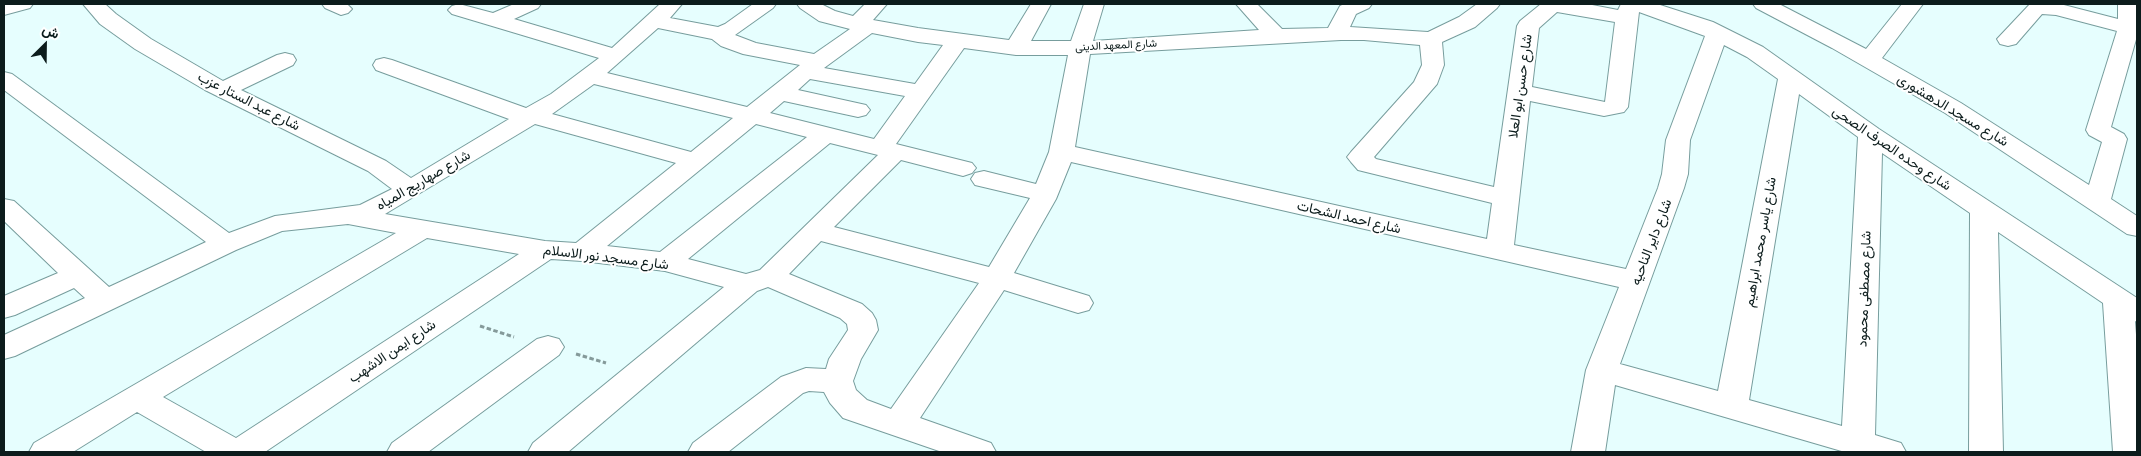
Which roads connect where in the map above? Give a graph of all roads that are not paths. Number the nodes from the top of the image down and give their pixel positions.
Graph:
1 (23, 4) edge
2 (93, 4) edge
3 (531, 4) edge
4 (672, 4) edge
5 (766, 4) edge
6 (806, 4) edge
7 (877, 4) edge
8 (1040, 4) edge
9 (1094, 4) edge
10 (1246, 4) edge
11 (1362, 4) edge
12 (1490, 4) edge
13 (1763, 4) edge
14 (1913, 4) edge
15 (2128, 4) edge
16 (4, 8) edge
17 (459, 10) dead end
18 (1631, 11) edge
19 (495, 20) junction
20 (654, 21) junction
21 (863, 24) junction
22 (2133, 28) edge
23 (1717, 33) junction
24 (719, 34) junction
25 (1336, 35) junction
26 (1276, 36) junction
27 (1431, 39) junction
28 (2008, 39) dead end
29 (958, 40) junction
30 (1016, 48) junction
31 (1080, 48) junction
32 (616, 56) junction
33 (285, 60) dead end
34 (1869, 60) junction
35 (384, 65) dead end
36 (813, 67) junction
37 (590, 76) junction
38 (1790, 76) junction
39 (4, 79) edge
40 (223, 90) junction
41 (921, 92) junction
42 (1520, 92) junction
43 (781, 93) junction
44 (858, 110) dead end
45 (753, 116) junction
46 (531, 117) junction
47 (826, 134) junction
48 (1870, 134) junction
49 (888, 150) junction
50 (1062, 152) junction
51 (696, 161) junction
52 (410, 189) junction
53 (1046, 194) junction
54 (1505, 198) junction
55 (2097, 201) junction
56 (4, 207) edge
57 (1984, 210) junction
58 (348, 216) junction
59 (422, 228) junction
60 (2137, 228) edge
61 (814, 231) junction
62 (226, 244) junction
63 (545, 250) junction
64 (1499, 251) junction
65 (582, 252) junction
66 (666, 262) junction
67 (78, 275) junction
68 (997, 278) junction
69 (1636, 280) junction
70 (759, 281) junction
71 (106, 300) junction
72 (1078, 303) dead end
73 (2127, 306) edge
74 (4, 308) edge
75 (5, 345) edge
76 (548, 346) dead end
77 (1602, 370) junction
78 (837, 381) junction
79 (137, 397) junction
80 (1731, 407) junction
81 (899, 423) junction
82 (1858, 444) junction
83 (46, 452) edge
84 (233, 452) edge
85 (240, 452) edge
86 (404, 452) edge
87 (545, 452) edge
88 (705, 452) edge
89 (979, 452) edge
90 (1588, 452) edge
91 (1889, 452) edge
92 (1986, 452) edge
93 (2130, 452) edge

1 - 16 street
2 - 40 street, شارع عبد الستار عزب
3 - 19 street
4 - 20 street, شارع صهاريج المياه
5 - 24 street
6 - 21 street, شارع المعهد الدينى
7 - 21 street
8 - 30 street
9 - 31 street
10 - 26 street
11 - 25 street
12 - 27 street
13 - 34 street, شارع مسجد الدهشورى
14 - 34 street
15 - 22 street
17 - 19 street
18 - 23 street, شارع وحده الصرف الصحى
18 - 42 street, شارع حسن ابو العلا
18 - 42 street
19 - 32 street
20 - 24 street
20 - 32 street, شارع صهاريج المياه
21 - 29 street, شارع المعهد الدينى
21 - 36 street
22 - 28 street
22 - 55 street
23 - 38 street, شارع وحده الصرف الصحى
23 - 69 street, شارع داير الناحيه
24 - 36 street
25 - 26 street, شارع المعهد الدينى
25 - 27 street, شارع المعهد الدينى
26 - 31 street, شارع المعهد الدينى
27 - 54 street
29 - 30 street, شارع المعهد الدينى
29 - 41 street
30 - 31 street, شارع المعهد الدينى
31 - 50 street
32 - 37 street, شارع صهاريج المياه
33 - 40 street
34 - 55 street, شارع مسجد الدهشورى
35 - 46 street
36 - 41 street
36 - 43 street
37 - 45 street
37 - 46 street, شارع صهاريج المياه
38 - 48 street, شارع وحده الصرف الصحى
38 - 80 street, شارع ياسر محمد ابراهيم
39 - 62 street
40 - 52 street, شارع عبد الستار عزب
41 - 49 street
42 - 54 street, شارع حسن ابو العلا
43 - 44 street
43 - 45 street
45 - 47 street
45 - 51 street
46 - 51 street
46 - 52 street, شارع صهاريج المياه
47 - 49 street
47 - 66 street
48 - 57 street, شارع وحده الصرف الصحى
48 - 82 street, شارع مصطفى محمود
49 - 53 street
49 - 61 street
50 - 53 street
50 - 64 street, شارع احمد الشحات
51 - 65 street
52 - 58 street, شارع صهاريج المياه
53 - 68 street
54 - 64 street, شارع حسن ابو العلا
55 - 60 street, شارع مسجد الدهشورى
56 - 67 street
57 - 73 street, شارع وحده الصرف الصحى
57 - 92 street
58 - 59 street, شارع مسجد نور الاسلام
58 - 62 street, شارع صهاريج المياه
59 - 63 street, شارع مسجد نور الاسلام
59 - 79 street
61 - 68 street
61 - 70 street
62 - 71 street, شارع صهاريج المياه
63 - 65 street, شارع مسجد نور الاسلام
63 - 85 street, شارع ايمن الاشهب
64 - 69 street, شارع احمد الشحات
65 - 66 street, شارع مسجد نور الاسلام
66 - 70 street, شارع مسجد نور الاسلام
67 - 71 street
67 - 74 street
68 - 72 street
68 - 81 street
69 - 77 street, شارع داير الناحيه
70 - 78 street, شارع مسجد نور الاسلام
70 - 87 street
71 - 75 street, شارع صهاريج المياه
73 - 93 street
76 - 86 street
77 - 80 street
77 - 90 street, شارع داير الناحيه
78 - 81 street
78 - 88 street
79 - 83 street
79 - 84 street
80 - 82 street
81 - 89 street
82 - 91 street

